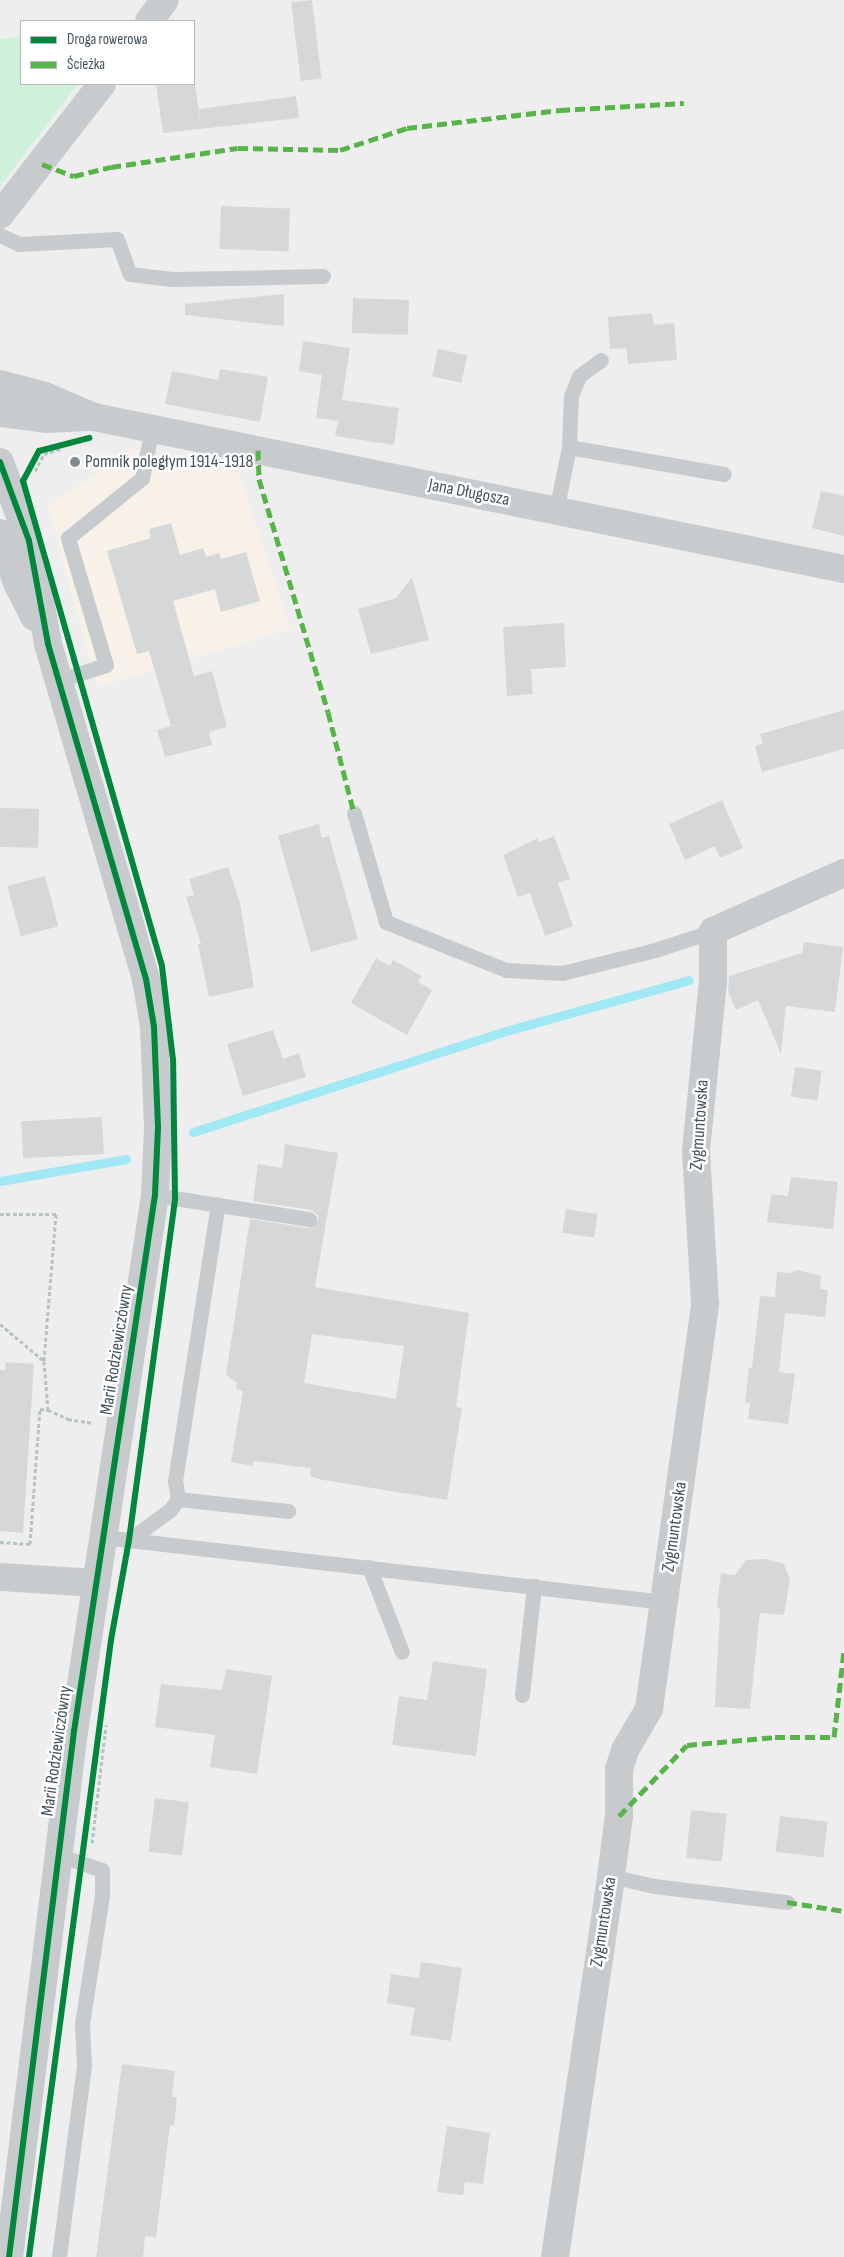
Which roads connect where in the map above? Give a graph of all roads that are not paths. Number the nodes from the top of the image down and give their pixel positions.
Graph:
1 (165, 0) edge
2 (150, 20) edge
3 (101, 85) edge
4 (0, 215) edge
5 (0, 235) edge
6 (323, 276) dead end
7 (601, 360) dead end
8 (0, 384) edge
9 (0, 413) edge
10 (94, 417) junction
11 (152, 429) junction
12 (569, 448) junction
13 (0, 462) edge
14 (724, 474) dead end
15 (556, 511) junction
16 (0, 533) edge
17 (844, 569) edge
18 (48, 644) junction
19 (58, 680) junction
20 (354, 813) dead end
21 (844, 873) edge
22 (713, 931) junction
23 (155, 1195) junction
24 (218, 1204) junction
25 (309, 1219) dead end
26 (178, 1499) junction
27 (288, 1512) dead end
28 (103, 1537) junction
29 (129, 1540) junction
30 (369, 1568) junction
31 (0, 1577) edge
32 (96, 1583) junction
33 (534, 1586) junction
34 (664, 1602) junction
35 (402, 1652) dead end
36 (522, 1695) dead end
37 (70, 1859) junction
38 (612, 1876) junction
39 (787, 1902) dead end
40 (9, 2257) edge
41 (59, 2257) edge
42 (555, 2257) edge

1 - 2 street
3 - 4 street
5 - 6 lane
7 - 12 lane
8 - 10 street, Jana Długosza
9 - 10 street, Jana Długosza
10 - 11 street, Jana Długosza
11 - 15 street, Jana Długosza
11 - 19 lane
12 - 14 lane
12 - 15 lane
13 - 18 street, Marii Rodziewiczówny
15 - 17 street, Jana Długosza
16 - 18 street, Marii Rodziewiczówny
18 - 19 street, Marii Rodziewiczówny
19 - 23 street, Marii Rodziewiczówny
20 - 22 lane
21 - 22 street
22 - 34 street, Zygmuntowska
23 - 24 lane
23 - 28 street, Marii Rodziewiczówny
24 - 25 lane
24 - 26 lane
26 - 27 lane
26 - 29 lane
28 - 29 lane
28 - 32 street, Marii Rodziewiczówny
29 - 30 lane
30 - 33 lane
30 - 35 lane
31 - 32 street
32 - 37 street, Marii Rodziewiczówny
33 - 34 lane
33 - 36 lane
34 - 38 street, Zygmuntowska
37 - 40 street, Marii Rodziewiczówny
37 - 41 lane
38 - 39 lane
38 - 42 street, Zygmuntowska

